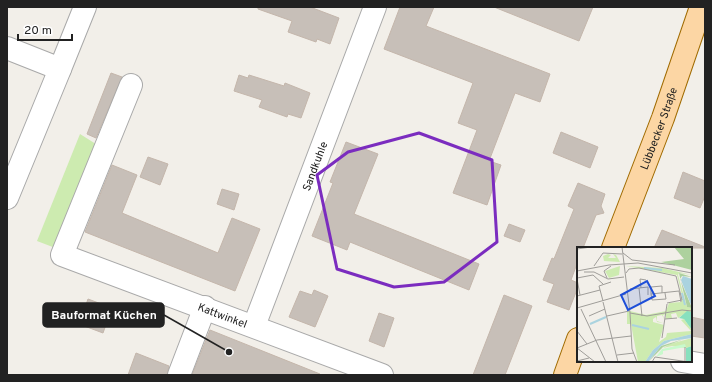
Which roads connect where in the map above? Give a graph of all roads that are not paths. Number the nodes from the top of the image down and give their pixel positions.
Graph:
1 (85, 7) edge
2 (375, 7) edge
3 (700, 7) edge
4 (7, 48) edge
5 (60, 69) junction
6 (131, 85) dead end
7 (7, 198) edge
8 (613, 247) edge
9 (205, 307) junction
10 (254, 326) junction
11 (577, 342) edge
12 (688, 362) edge
13 (705, 365) edge
14 (179, 375) edge
15 (382, 375) edge
16 (565, 375) edge

1 - 5 street
2 - 10 street, Sandkuhle
3 - 8 main road, Lübbecker Straße
4 - 5 street
5 - 7 street
6 - 9 street, Kattwinkel
9 - 10 street, Kattwinkel
9 - 14 street
10 - 15 street, Kattwinkel
11 - 16 main road
12 - 13 street

